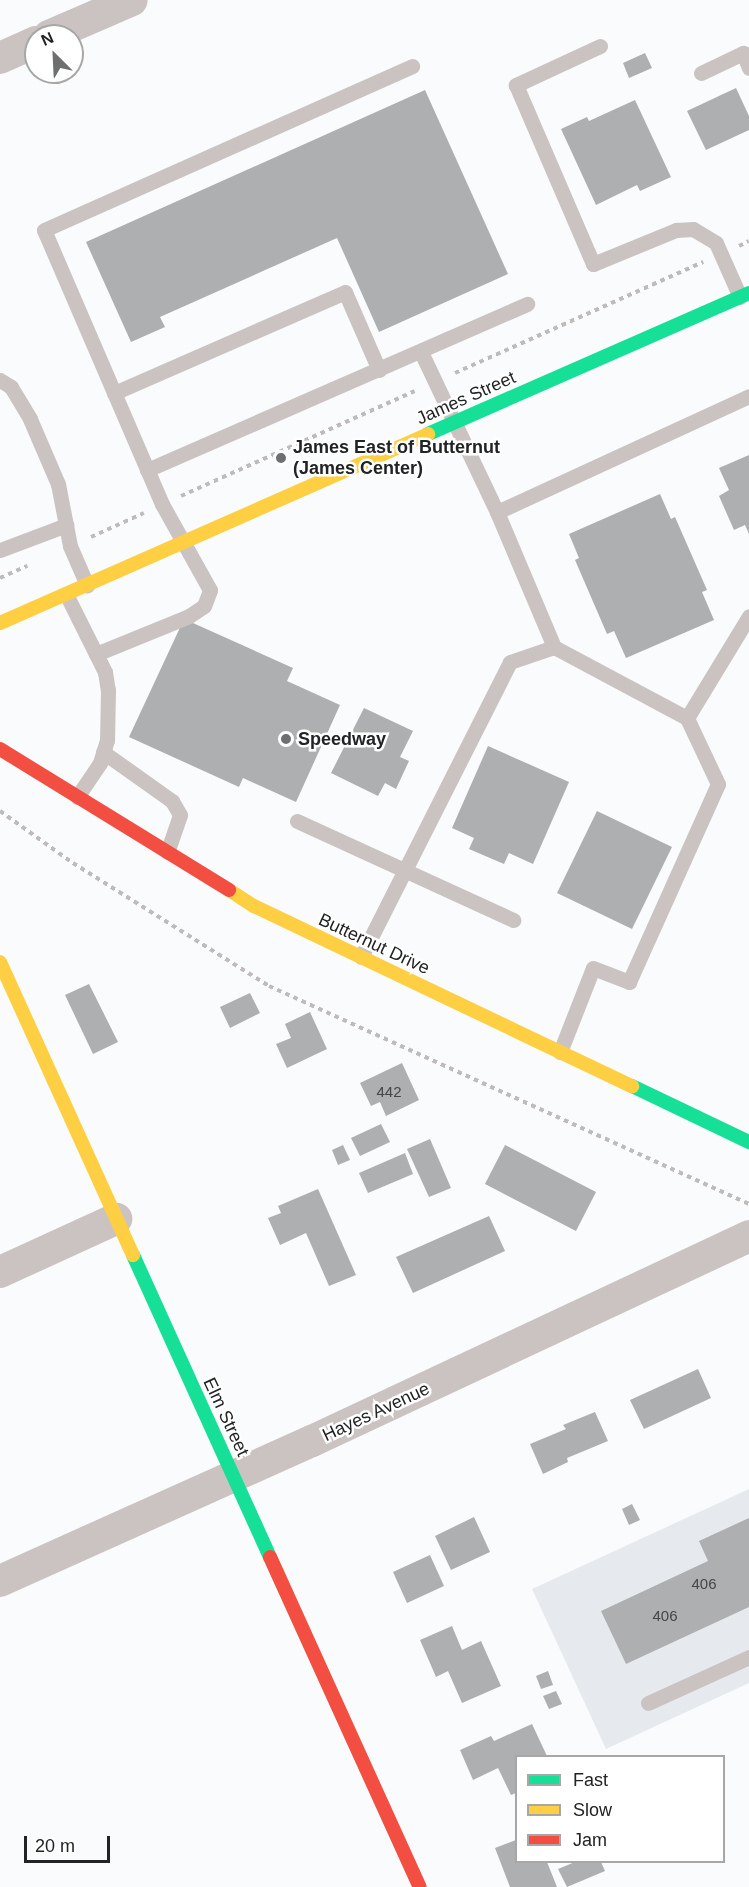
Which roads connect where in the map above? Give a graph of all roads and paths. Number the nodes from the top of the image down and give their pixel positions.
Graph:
1 (132, 0) edge
2 (77, 24) edge
3 (600, 46) dead end
4 (24, 47) edge
5 (0, 58) edge
6 (412, 66) dead end
7 (749, 68) edge
8 (701, 73) dead end
9 (749, 241) edge
10 (721, 254) junction
11 (745, 295) edge
12 (527, 304) dead end
13 (421, 352) junction
14 (379, 370) junction
15 (0, 380) edge
16 (435, 382) junction
17 (114, 393) junction
18 (749, 396) edge
19 (454, 423) junction
20 (147, 470) junction
21 (162, 504) junction
22 (496, 512) junction
23 (66, 525) junction
24 (183, 543) junction
25 (70, 546) junction
26 (0, 550) edge
27 (0, 578) edge
28 (87, 585) junction
29 (66, 594) junction
30 (749, 616) edge
31 (0, 623) edge
32 (554, 648) junction
33 (96, 654) junction
34 (687, 718) junction
35 (0, 749) edge
36 (103, 752) junction
37 (77, 797) junction
38 (0, 811) edge
39 (297, 821) dead end
40 (167, 852) junction
41 (404, 870) junction
42 (513, 920) dead end
43 (361, 957) junction
44 (0, 962) edge
45 (560, 1052) junction
46 (749, 1142) edge
47 (749, 1204) edge
48 (116, 1219) junction
49 (749, 1236) edge
50 (0, 1272) edge
51 (233, 1475) junction
52 (0, 1581) edge
53 (749, 1657) edge
54 (648, 1703) dead end
55 (420, 1887) edge

1 - 2 street
3 - 10 lane
4 - 5 street
6 - 17 lane
7 - 8 lane
9 - 10 path
10 - 11 lane
10 - 16 path
11 - 19 street, James Street
12 - 13 lane
13 - 14 lane
13 - 16 lane
14 - 17 lane
14 - 20 lane
15 - 23 lane
16 - 19 lane
16 - 21 path
17 - 20 lane
18 - 22 lane
19 - 22 lane
19 - 24 street, James Street
20 - 21 lane
21 - 24 lane
21 - 25 path
22 - 32 lane
23 - 25 lane
23 - 26 lane
24 - 28 street, James Street
24 - 33 lane
25 - 27 path
25 - 28 lane
28 - 29 street, James Street
29 - 31 street, James Street
29 - 33 lane
30 - 34 lane
32 - 34 lane
32 - 41 lane
33 - 36 lane
34 - 45 lane
35 - 37 street, Butternut Drive
36 - 37 lane
36 - 40 lane
37 - 40 street, Butternut Drive
38 - 47 path
39 - 41 lane
40 - 43 street, Butternut Drive
41 - 42 lane
41 - 43 lane
43 - 45 street, Butternut Drive
44 - 48 street, Elm Street
45 - 46 street, Butternut Drive
48 - 50 street
48 - 51 street, Elm Street
49 - 51 street, Hayes Avenue
51 - 52 street, Hayes Avenue
51 - 55 street, Elm Street
53 - 54 lane

